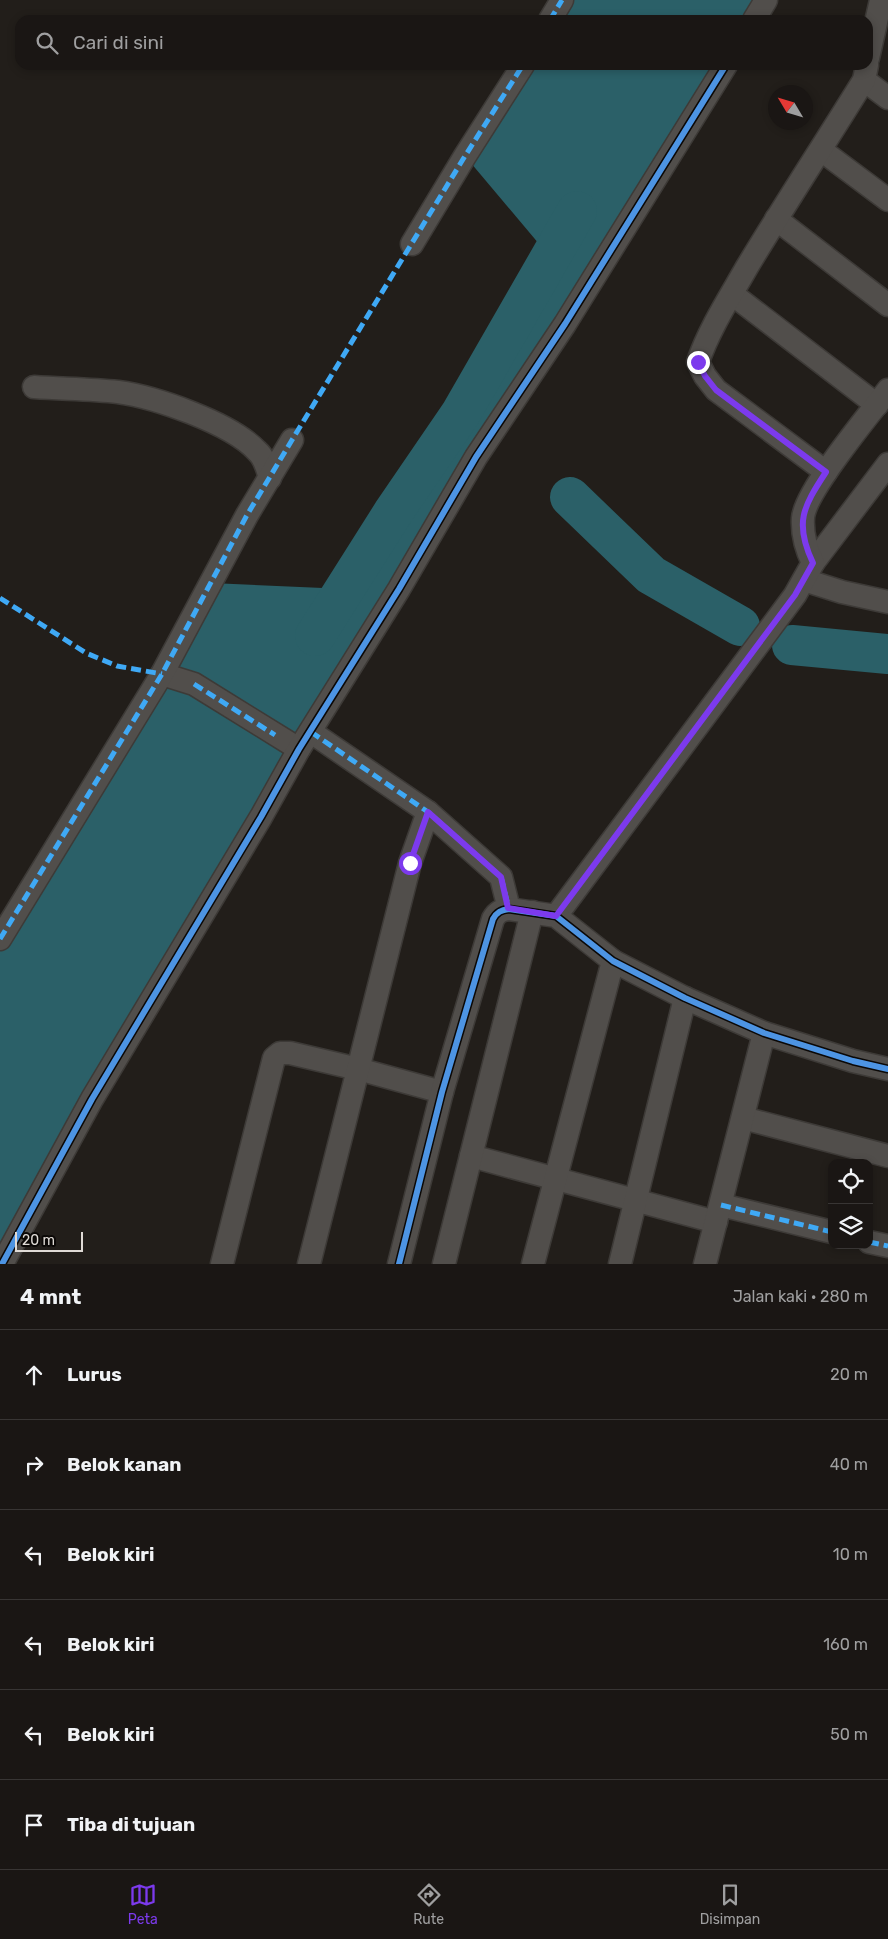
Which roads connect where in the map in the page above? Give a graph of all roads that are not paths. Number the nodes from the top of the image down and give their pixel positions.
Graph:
1 (562, 0) edge
2 (766, 0) edge
3 (881, 0) edge
4 (553, 15) edge
5 (757, 15) edge
6 (873, 36) edge
7 (520, 70) edge
8 (723, 70) edge
9 (865, 70) edge
10 (867, 70) edge
11 (888, 98) edge
12 (821, 150) junction
13 (888, 200) edge
14 (776, 219) junction
15 (412, 244) dead end
16 (732, 294) junction
17 (888, 305) edge
18 (34, 387) dead end
19 (882, 397) edge
20 (292, 440) dead end
21 (888, 464) edge
22 (826, 472) junction
23 (270, 478) junction
24 (804, 579) junction
25 (888, 602) edge
26 (162, 674) junction
27 (305, 740) junction
28 (428, 812) junction
29 (508, 908) junction
30 (562, 908) junction
31 (532, 912) junction
32 (0, 939) edge
33 (613, 961) junction
34 (685, 998) junction
35 (764, 1033) junction
36 (358, 1069) junction
37 (888, 1070) edge
38 (442, 1092) junction
39 (743, 1118) junction
40 (471, 1156) junction
41 (888, 1156) edge
42 (555, 1178) junction
43 (637, 1201) junction
44 (719, 1214) junction
45 (828, 1231) edge
46 (873, 1243) edge
47 (888, 1246) edge
48 (2, 1264) edge
49 (222, 1264) edge
50 (309, 1264) edge
51 (399, 1264) edge
52 (444, 1264) edge
53 (533, 1264) edge
54 (620, 1264) edge
55 (706, 1264) edge

1 - 4 street
2 - 5 street
3 - 6 street
7 - 15 street
8 - 27 street
9 - 12 street
10 - 11 street
12 - 13 street
12 - 14 street
14 - 16 street
14 - 17 street
16 - 19 street
16 - 22 street
18 - 23 street
19 - 22 street
20 - 23 street
21 - 24 street
22 - 24 street
23 - 26 street
24 - 25 street
24 - 30 street
26 - 27 street
26 - 32 street
27 - 28 street
27 - 48 street
28 - 29 street
28 - 36 street
29 - 31 street
29 - 38 street
30 - 31 street
30 - 33 street
31 - 40 street
33 - 34 street
33 - 42 street
34 - 35 street
34 - 43 street
35 - 37 street
35 - 39 street
36 - 38 street
36 - 49 street
36 - 50 street
38 - 51 street
39 - 41 street
39 - 44 street
40 - 42 street
40 - 52 street
42 - 43 street
42 - 53 street
43 - 44 street
43 - 54 street
44 - 45 street
44 - 55 street
46 - 47 street

